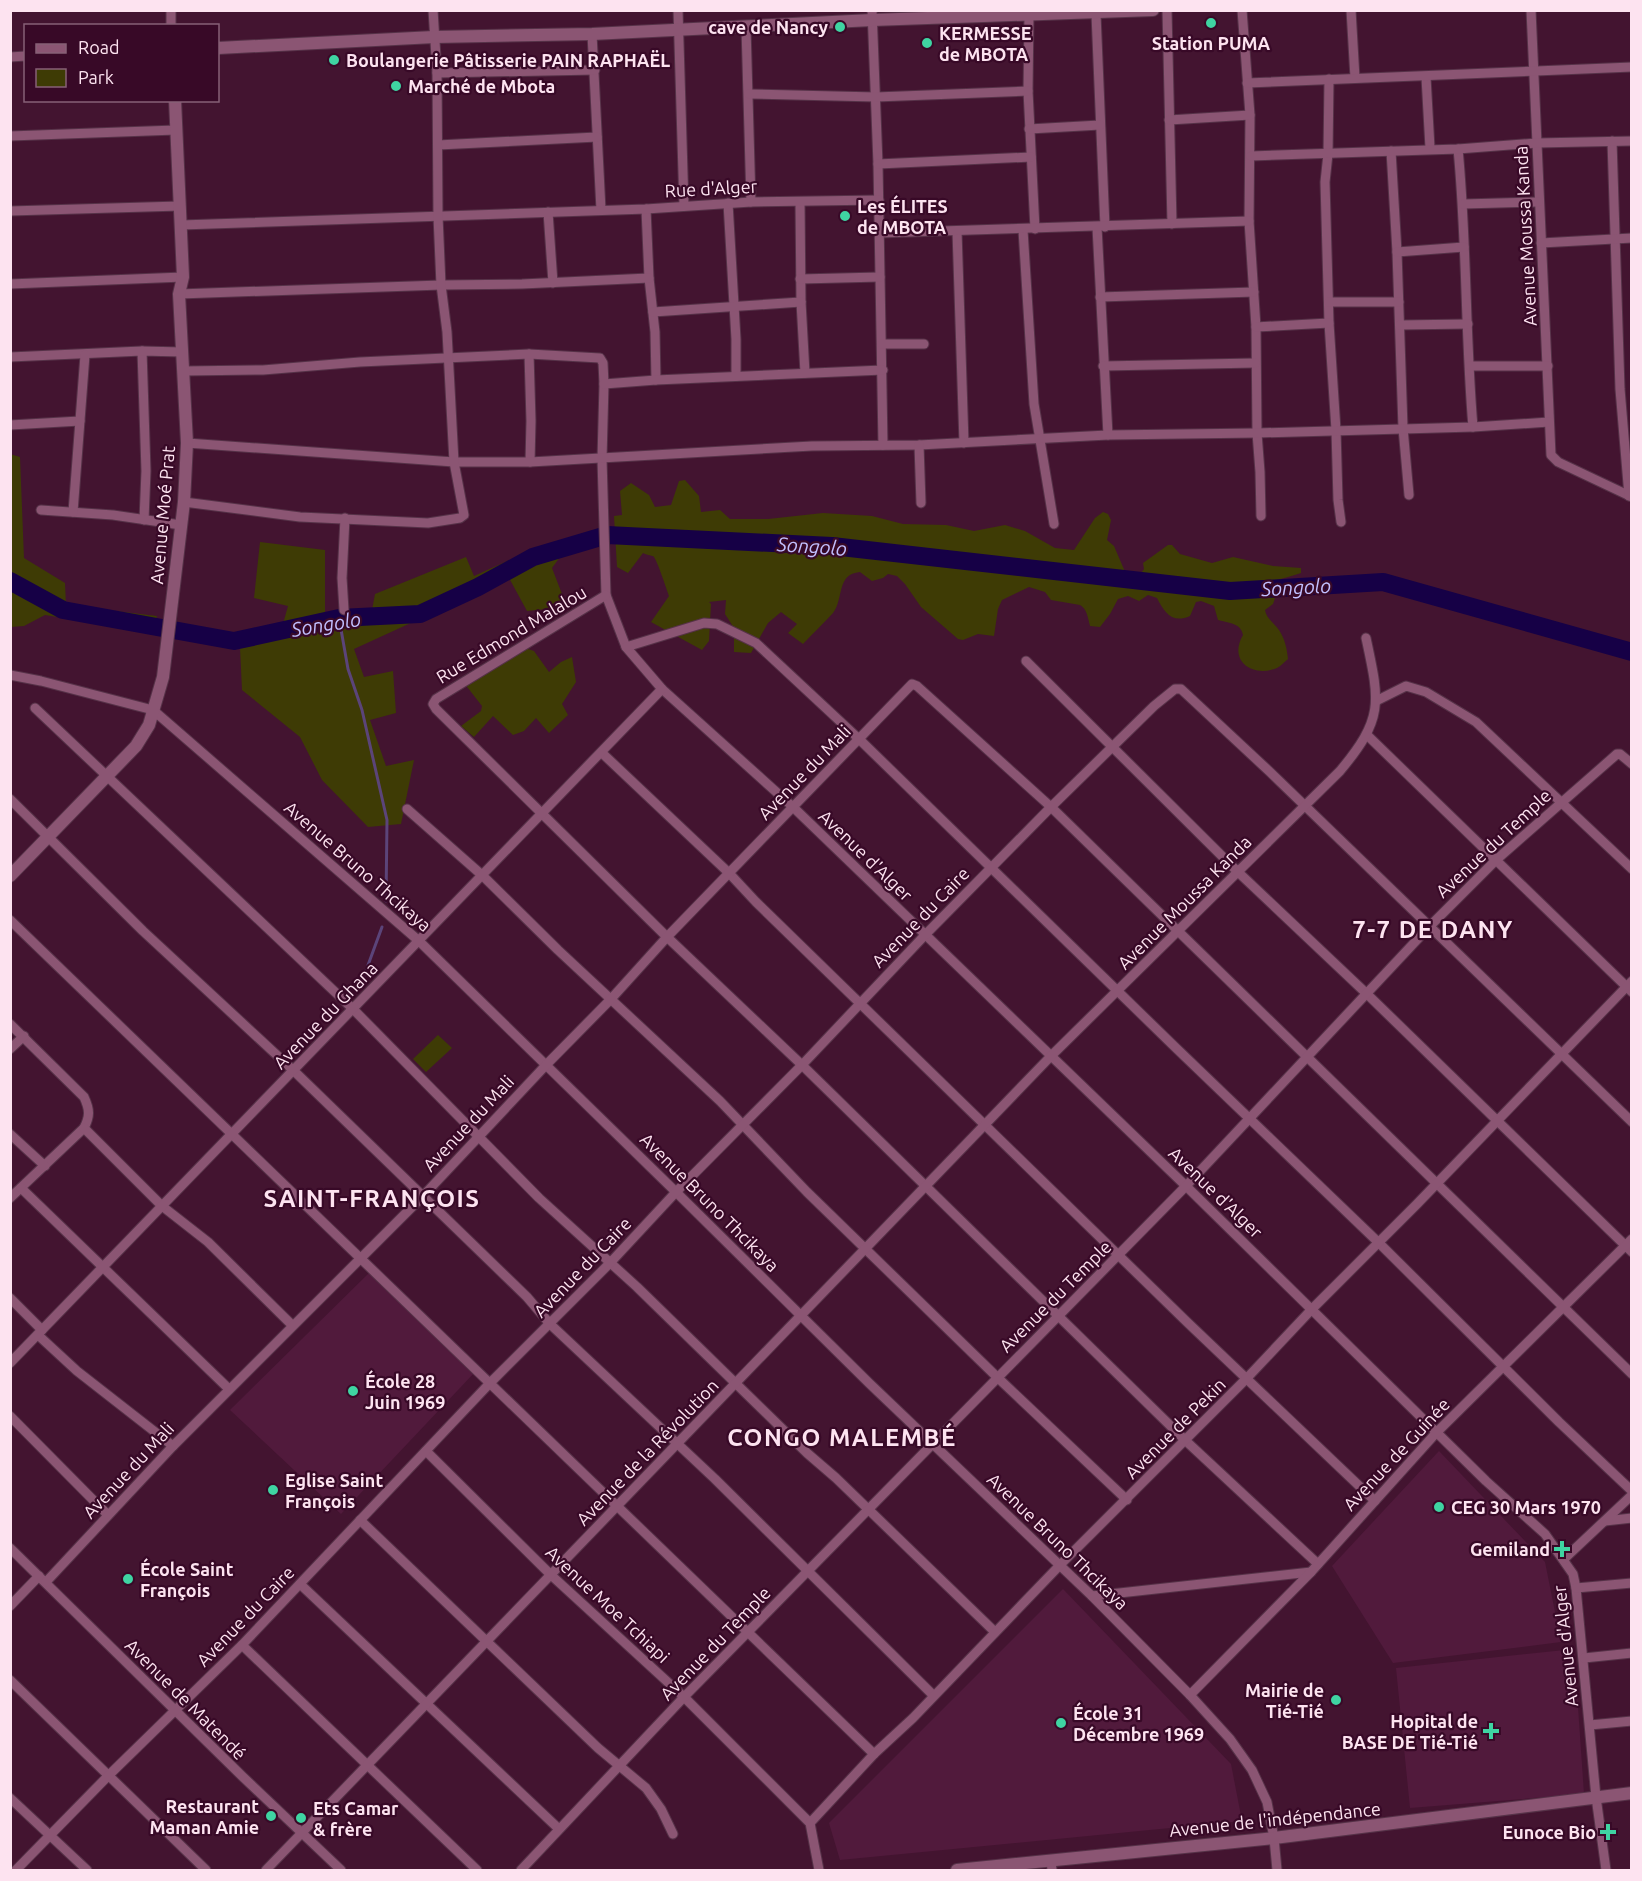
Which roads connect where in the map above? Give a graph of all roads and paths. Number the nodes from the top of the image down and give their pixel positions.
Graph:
1 (434, 10) edge
2 (678, 10) edge
3 (1154, 10) edge
4 (1167, 10) edge
5 (1242, 10) edge
6 (1352, 10) edge
7 (1531, 10) edge
8 (1130, 11) edge
9 (1096, 14) junction
10 (872, 15) edge
11 (1029, 15) junction
12 (746, 27) junction
13 (679, 30) junction
14 (592, 34) junction
15 (434, 37) junction
16 (219, 48) edge
17 (1632, 67) edge
18 (595, 70) junction
19 (1534, 71) junction
20 (437, 73) junction
21 (1425, 77) junction
22 (1354, 78) junction
23 (1329, 79) junction
24 (1247, 82) junction
25 (1028, 92) junction
26 (749, 94) junction
27 (876, 97) junction
28 (175, 102) edge
29 (1250, 115) junction
30 (1169, 120) junction
31 (1100, 125) junction
32 (1029, 129) junction
33 (176, 130) junction
34 (10, 136) edge
35 (597, 137) junction
36 (1612, 141) junction
37 (1632, 141) edge
38 (1538, 142) junction
39 (438, 145) junction
40 (1430, 148) junction
41 (1458, 149) junction
42 (1390, 151) junction
43 (1328, 154) junction
44 (1251, 156) junction
45 (1031, 157) junction
46 (878, 164) junction
47 (879, 200) junction
48 (800, 201) junction
49 (751, 202) junction
50 (1538, 202) junction
51 (728, 203) junction
52 (1464, 204) junction
53 (180, 206) junction
54 (684, 206) junction
55 (646, 209) junction
56 (601, 210) junction
57 (10, 211) edge
58 (548, 212) junction
59 (438, 216) junction
60 (1249, 221) junction
61 (1172, 224) junction
62 (181, 225) junction
63 (1101, 227) junction
64 (1035, 229) junction
65 (1023, 230) junction
66 (957, 231) junction
67 (879, 233) junction
68 (1616, 238) junction
69 (1632, 238) edge
70 (1541, 243) junction
71 (1464, 247) junction
72 (1397, 252) junction
73 (183, 277) junction
74 (880, 277) junction
75 (649, 278) junction
76 (800, 279) junction
77 (553, 283) junction
78 (10, 284) edge
79 (441, 285) junction
80 (1254, 292) junction
81 (179, 294) junction
82 (1100, 297) junction
83 (801, 302) junction
84 (1329, 302) junction
85 (1399, 302) junction
86 (734, 305) junction
87 (653, 312) junction
88 (1329, 323) junction
89 (1468, 324) junction
90 (1400, 325) junction
91 (1256, 327) junction
92 (882, 344) junction
93 (924, 344) dead end
94 (142, 351) junction
95 (182, 352) junction
96 (529, 354) junction
97 (85, 355) junction
98 (10, 357) edge
99 (448, 359) junction
100 (1255, 363) junction
101 (1103, 366) junction
102 (1470, 366) junction
103 (1548, 366) junction
104 (883, 370) junction
105 (184, 371) junction
106 (805, 373) junction
107 (736, 376) junction
108 (656, 380) junction
109 (604, 384) junction
110 (80, 421) junction
111 (1549, 422) junction
112 (10, 425) edge
113 (1473, 427) junction
114 (1403, 428) junction
115 (1336, 430) junction
116 (1257, 433) junction
117 (1108, 435) junction
118 (1039, 440) junction
119 (187, 443) junction
120 (964, 443) junction
121 (884, 445) junction
122 (919, 445) junction
123 (602, 459) junction
124 (454, 462) junction
125 (530, 462) junction
126 (1409, 495) dead end
127 (1630, 497) edge
128 (184, 502) junction
129 (921, 503) dead end
130 (41, 510) dead end
131 (73, 512) junction
132 (1261, 516) dead end
133 (345, 518) junction
134 (144, 520) junction
135 (1341, 522) dead end
136 (1054, 524) dead end
137 (181, 525) junction
138 (606, 596) junction
139 (344, 610) dead end
140 (1366, 638) dead end
141 (626, 647) junction
142 (1026, 661) dead end
143 (10, 675) edge
144 (663, 689) junction
145 (1376, 701) junction
146 (35, 708) dead end
147 (153, 710) junction
148 (1367, 735) junction
149 (859, 739) junction
150 (1112, 746) junction
151 (602, 753) junction
152 (1632, 764) edge
153 (108, 776) junction
154 (10, 799) edge
155 (1561, 801) junction
156 (1304, 806) junction
157 (793, 807) junction
158 (1051, 807) junction
159 (407, 809) dead end
160 (543, 814) junction
161 (49, 837) junction
162 (1496, 860) junction
163 (991, 868) junction
164 (1632, 869) edge
165 (1238, 872) junction
166 (729, 873) junction
167 (10, 876) edge
168 (483, 876) junction
169 (10, 920) edge
170 (1429, 927) junction
171 (1178, 932) junction
172 (926, 935) junction
173 (667, 938) junction
174 (419, 941) junction
175 (1630, 986) edge
176 (1119, 990) junction
177 (1367, 994) junction
178 (611, 999) junction
179 (860, 1003) junction
180 (353, 1009) junction
181 (10, 1023) edge
182 (24, 1036) junction
183 (10, 1049) edge
184 (1561, 1053) junction
185 (1051, 1056) junction
186 (1308, 1056) junction
187 (546, 1065) junction
188 (802, 1065) junction
189 (294, 1071) junction
190 (1248, 1118) junction
191 (1498, 1121) junction
192 (1632, 1122) edge
193 (985, 1124) junction
194 (741, 1125) junction
195 (84, 1128) junction
196 (233, 1133) junction
197 (10, 1134) edge
198 (477, 1137) junction
199 (45, 1166) junction
200 (1437, 1182) junction
201 (926, 1185) junction
202 (1186, 1186) junction
203 (21, 1188) junction
204 (676, 1192) junction
205 (423, 1196) junction
206 (10, 1198) edge
207 (162, 1206) junction
208 (1378, 1242) junction
209 (1629, 1245) edge
210 (866, 1247) junction
211 (1119, 1254) junction
212 (361, 1258) junction
213 (610, 1263) junction
214 (103, 1268) junction
215 (10, 1298) edge
216 (1562, 1307) junction
217 (1312, 1309) junction
218 (1058, 1315) junction
219 (801, 1316) junction
220 (550, 1324) junction
221 (292, 1325) junction
222 (40, 1333) junction
223 (10, 1363) edge
224 (1503, 1365) junction
225 (1632, 1374) edge
226 (997, 1377) junction
227 (1247, 1378) junction
228 (736, 1382) junction
229 (490, 1383) junction
230 (230, 1389) junction
231 (10, 1416) edge
232 (1436, 1433) junction
233 (1186, 1441) junction
234 (933, 1443) junction
235 (676, 1445) junction
236 (172, 1446) junction
237 (426, 1451) junction
238 (1632, 1493) edge
239 (1127, 1500) junction
240 (1375, 1501) junction
241 (617, 1506) junction
242 (868, 1510) junction
243 (108, 1515) junction
244 (1632, 1518) edge
245 (360, 1520) junction
246 (1605, 1521) junction
247 (10, 1548) edge
248 (1564, 1559) junction
249 (1318, 1564) junction
250 (1060, 1565) junction
251 (809, 1570) junction
252 (1311, 1572) junction
253 (551, 1575) junction
254 (42, 1579) junction
255 (1632, 1583) edge
256 (300, 1584) junction
257 (1576, 1588) junction
258 (1092, 1596) junction
259 (10, 1606) edge
260 (995, 1632) junction
261 (747, 1634) junction
262 (487, 1641) junction
263 (242, 1644) junction
264 (1632, 1653) edge
265 (1584, 1658) junction
266 (10, 1680) edge
267 (933, 1695) junction
268 (1190, 1695) junction
269 (684, 1697) junction
270 (426, 1704) junction
271 (176, 1710) junction
272 (1632, 1721) edge
273 (1590, 1725) junction
274 (874, 1754) junction
275 (620, 1764) junction
276 (368, 1765) junction
277 (109, 1775) junction
278 (1632, 1793) edge
279 (1596, 1797) junction
280 (10, 1798) edge
281 (810, 1823) junction
282 (559, 1829) junction
283 (302, 1833) junction
284 (673, 1834) dead end
285 (50, 1836) junction
286 (1274, 1838) junction
287 (1051, 1865) edge
288 (16, 1870) edge
289 (87, 1870) edge
290 (206, 1870) edge
291 (266, 1870) edge
292 (341, 1870) edge
293 (477, 1870) edge
294 (521, 1870) edge
295 (819, 1870) edge
296 (957, 1870) edge
297 (1277, 1870) edge
298 (1606, 1870) edge

1 - 15 street
2 - 13 street
3 - 8 street
4 - 30 street
5 - 24 street
6 - 22 street
7 - 19 street, Avenue Moussa Kanda
8 - 9 street
9 - 11 street
9 - 31 street
10 - 11 street
10 - 12 street
10 - 27 street
11 - 25 street
12 - 13 street
12 - 26 street
13 - 14 street
13 - 54 street
14 - 15 street
14 - 18 street
15 - 16 street
15 - 20 street
17 - 19 street
18 - 20 street
18 - 35 street
19 - 21 street
19 - 38 street, Avenue Moussa Kanda
20 - 39 street
21 - 22 street
21 - 40 street
22 - 23 street
23 - 24 street
23 - 43 street
24 - 29 street
25 - 27 street
25 - 32 street
26 - 27 street
26 - 49 street
27 - 46 street
28 - 33 street, Avenue Moé Prat
29 - 30 street
29 - 44 street
30 - 61 street
31 - 32 street
31 - 63 street
32 - 45 street
33 - 34 street
33 - 53 street, Avenue Moé Prat
35 - 39 street
35 - 56 street
36 - 37 street
36 - 38 street
36 - 68 street
38 - 41 street
38 - 50 street, Avenue Moussa Kanda
39 - 59 street
40 - 41 street
40 - 42 street
41 - 52 street
42 - 43 street
42 - 72 street
43 - 44 street
43 - 84 street
44 - 60 street
45 - 46 street
45 - 64 street
46 - 47 street
47 - 48 street, Rue d'Alger
47 - 67 street
48 - 49 street, Rue d'Alger
48 - 76 street
49 - 51 street, Rue d'Alger
50 - 52 street
50 - 70 street, Avenue Moussa Kanda
51 - 54 street, Rue d'Alger
51 - 86 street
52 - 71 street
53 - 57 street
53 - 62 street, Avenue Moé Prat
54 - 55 street, Rue d'Alger
55 - 56 street
55 - 75 street, Rue d'Alger
56 - 58 street
58 - 59 street
58 - 77 street
59 - 62 street
59 - 79 street
60 - 61 street
60 - 80 street
61 - 63 street
62 - 73 street, Avenue Moé Prat
63 - 64 street
63 - 82 street
64 - 65 street
65 - 66 street
65 - 118 street
66 - 67 street
66 - 120 street
67 - 74 street
68 - 69 street
68 - 70 street
68 - 127 street
70 - 103 street, Avenue Moussa Kanda
71 - 72 street
71 - 89 street
72 - 85 street
73 - 78 street
73 - 81 street, Avenue Moé Prat
74 - 76 street
74 - 92 street
75 - 77 street
75 - 87 street, Rue d'Alger
76 - 83 street
77 - 79 street
79 - 81 street
79 - 99 street
80 - 82 street
80 - 91 street
81 - 95 street, Avenue Moé Prat
82 - 101 street
83 - 86 street
83 - 106 street
84 - 85 street
84 - 88 street
85 - 90 street
86 - 87 street
86 - 107 street
87 - 108 street, Rue d'Alger
88 - 91 street
88 - 115 street
89 - 90 street
89 - 102 street
90 - 114 street
91 - 100 street
92 - 93 street
92 - 104 street
94 - 95 street
94 - 97 street
94 - 134 street
95 - 105 street, Avenue Moé Prat
96 - 99 street
96 - 109 street
96 - 125 street
97 - 98 street
97 - 110 street
99 - 105 street
99 - 124 street
100 - 101 street
100 - 116 street
101 - 117 street
102 - 103 street
102 - 113 street
103 - 111 street, Avenue Moussa Kanda
104 - 106 street
104 - 121 street
105 - 119 street, Avenue Moé Prat
106 - 107 street
107 - 108 street
108 - 109 street
109 - 123 street
110 - 112 street
110 - 131 street
111 - 113 street
111 - 127 street, Avenue Moussa Kanda
113 - 114 street
114 - 115 street
114 - 126 street
115 - 116 street
115 - 135 street
116 - 117 street
116 - 132 street
117 - 118 street
118 - 120 street
118 - 136 street
119 - 124 street
119 - 128 street, Avenue Moé Prat
120 - 122 street
121 - 122 street
121 - 123 street
122 - 129 street
123 - 125 street
123 - 138 street
124 - 125 street
124 - 133 street
128 - 133 street
128 - 137 street, Avenue Moé Prat
130 - 131 street
131 - 134 street
133 - 139 street
134 - 137 street
137 - 147 street, Avenue Moé Prat
138 - 141 street
138 - 160 street, Rue Edmond Malalou
140 - 145 street
141 - 144 street
141 - 149 street
142 - 150 street
143 - 147 street, Avenue Bruno Thcikaya
144 - 151 street, Avenue du Ghana
144 - 157 street, Avenue d'Alger
145 - 148 street
145 - 155 street
146 - 153 street
147 - 153 street, Avenue Moé Prat
147 - 174 street, Avenue Bruno Thcikaya
148 - 156 street, Avenue Moussa Kanda
148 - 162 street
149 - 157 street, Avenue du Mali
149 - 158 street, Avenue du Mali
149 - 163 street
150 - 156 street, Avenue du Caire
150 - 158 street, Avenue du Caire
150 - 165 street
151 - 160 street, Avenue du Ghana
151 - 166 street
152 - 155 street, Avenue du Temple
153 - 161 street, Avenue Moé Prat
153 - 180 street
154 - 161 street
155 - 162 street, Avenue du Temple
155 - 164 street
156 - 165 street, Avenue Moussa Kanda
156 - 170 street
157 - 166 street, Avenue du Mali
157 - 172 street, Avenue d'Alger
158 - 163 street, Avenue du Caire
158 - 171 street
159 - 168 street
160 - 168 street, Avenue du Ghana
160 - 173 street
161 - 167 street, Avenue Moé Prat
161 - 189 street
162 - 170 street, Avenue du Temple
162 - 175 street
163 - 172 street, Avenue du Caire
163 - 176 street
165 - 171 street, Avenue Moussa Kanda
165 - 177 street
166 - 173 street, Avenue du Mali
166 - 179 street
168 - 174 street, Avenue du Ghana
168 - 178 street
169 - 196 street
170 - 177 street, Avenue du Temple
170 - 184 street
171 - 176 street, Avenue Moussa Kanda
171 - 186 street
172 - 179 street, Avenue du Caire
172 - 185 street, Avenue d'Alger
173 - 178 street, Avenue du Mali
173 - 188 street
174 - 180 street, Avenue du Ghana
174 - 187 street, Avenue Bruno Thcikaya
175 - 184 street, Avenue de Pekin
176 - 185 street, Avenue Moussa Kanda
176 - 190 street
177 - 186 street, Avenue du Temple
177 - 191 street
178 - 187 street, Avenue du Mali
178 - 194 street
179 - 188 street, Avenue du Caire
179 - 193 street
180 - 189 street, Avenue du Ghana
180 - 198 street
181 - 182 street
182 - 183 street
182 - 195 street
184 - 191 street, Avenue de Pekin
184 - 192 street
185 - 193 street, Avenue de la Révolution
185 - 202 street, Avenue d'Alger
186 - 190 street, Avenue du Temple
186 - 200 street
187 - 198 street, Avenue du Mali
187 - 204 street, Avenue Bruno Thcikaya
188 - 194 street, Avenue du Caire
188 - 201 street
189 - 196 street, Avenue du Ghana
189 - 205 street
190 - 202 street, Avenue du Temple
190 - 208 street
191 - 200 street, Avenue de Pekin
191 - 209 street
193 - 201 street, Avenue de la Révolution
193 - 211 street
194 - 204 street, Avenue du Caire
194 - 210 street
195 - 199 street
195 - 207 street
196 - 207 street, Avenue du Ghana
196 - 212 street
197 - 199 street
198 - 205 street, Avenue du Mali
198 - 213 street
199 - 203 street
200 - 208 street, Avenue de Pekin
200 - 216 street
201 - 210 street, Avenue de la Révolution
201 - 218 street
202 - 211 street, Avenue du Temple
202 - 217 street, Avenue d'Alger
203 - 206 street
203 - 214 street
204 - 213 street, Avenue du Caire
204 - 219 street, Avenue Bruno Thcikaya
205 - 212 street, Avenue du Mali
205 - 220 street
207 - 214 street, Avenue du Ghana
207 - 221 street
208 - 217 street, Avenue de Pekin
208 - 224 street
209 - 216 street, Avenue de Guinée
210 - 219 street, Avenue de la Révolution
210 - 226 street
211 - 218 street, Avenue du Temple
211 - 227 street
212 - 221 street, Avenue du Mali
212 - 229 street
213 - 220 street, Avenue du Caire
213 - 228 street
214 - 222 street, Avenue du Ghana
214 - 230 street
215 - 222 street
216 - 224 street, Avenue de Guinée
216 - 225 street
217 - 227 street, Avenue de Pekin
217 - 232 street, Avenue d'Alger
218 - 226 street, Avenue du Temple
218 - 233 street
219 - 228 street, Avenue de la Révolution
219 - 234 street, Avenue Bruno Thcikaya
220 - 229 street, Avenue du Caire
220 - 235 street
221 - 230 street, Avenue du Mali
222 - 223 street, Avenue du Ghana
222 - 236 street
224 - 232 street, Avenue de Guinée
224 - 238 street
226 - 234 street, Avenue du Temple
226 - 239 street
227 - 233 street, Avenue de Pekin
227 - 240 street
228 - 235 street, Avenue de la Révolution
228 - 242 street
229 - 237 street, Avenue du Caire
229 - 241 street
230 - 236 street, Avenue du Mali
231 - 243 street
232 - 240 street, Avenue de Guinée
232 - 248 street, Avenue d'Alger
233 - 239 street, Avenue de Pekin
233 - 249 street
234 - 242 street, Avenue du Temple
234 - 250 street, Avenue Bruno Thcikaya
235 - 241 street, Avenue de la Révolution
235 - 251 street
236 - 243 street, Avenue du Mali
237 - 245 street, Avenue du Caire
237 - 253 street, Avenue Moe Tchiapi
238 - 246 street
239 - 250 street, Avenue de Pekin
240 - 249 street, Avenue de Guinée
241 - 253 street, Avenue de la Révolution
241 - 261 street
242 - 251 street, Avenue du Temple
242 - 260 street
243 - 254 street, Avenue du Mali
244 - 246 street
245 - 256 street, Avenue du Caire
245 - 262 street
246 - 248 street
247 - 254 street, Avenue de Matendé
248 - 257 street, Avenue d'Alger
249 - 252 street, Avenue de Guinée
250 - 258 street, Avenue Bruno Thcikaya
250 - 260 street, Avenue de Pekin
251 - 261 street, Avenue du Temple
251 - 267 street
252 - 258 street
252 - 268 street, Avenue de Guinée
253 - 262 street, Avenue de la Révolution
253 - 269 street, Avenue Moe Tchiapi
254 - 259 street, Avenue du Mali
254 - 271 street, Avenue de Matendé
255 - 257 street
256 - 263 street, Avenue du Caire
256 - 270 street
257 - 265 street, Avenue d'Alger
258 - 268 street, Avenue Bruno Thcikaya
260 - 267 street, Avenue de Pekin
261 - 269 street, Avenue du Temple
261 - 274 street
262 - 270 street, Avenue de la Révolution
262 - 275 street
263 - 271 street, Avenue du Caire
263 - 276 street
264 - 265 street
265 - 273 street, Avenue d'Alger
266 - 277 street
267 - 274 street, Avenue de Pekin
268 - 286 street, Avenue Bruno Thcikaya
269 - 275 street, Avenue du Temple
269 - 281 street, Avenue Moe Tchiapi
270 - 276 street, Avenue de la Révolution
270 - 282 street
271 - 277 street, Avenue du Caire
271 - 283 street, Avenue de Matendé
272 - 273 street
273 - 279 street, Avenue d'Alger
274 - 281 street, Avenue de Pekin
275 - 282 street, Avenue du Temple
275 - 284 street
276 - 283 street, Avenue de la Révolution
276 - 293 street
277 - 285 street, Avenue du Caire
277 - 290 street
278 - 279 street
279 - 286 street, Avenue de l'indépendance
279 - 298 street, Avenue d'Alger
280 - 285 street
281 - 295 street
282 - 294 street, Avenue du Temple
283 - 291 street, Avenue de la Révolution
283 - 292 street, Avenue de Matendé
285 - 288 street, Avenue du Caire
285 - 289 street
286 - 287 street, Avenue de l'indépendance
286 - 297 street, Avenue Bruno Thcikaya
287 - 296 street, Avenue de l'indépendance

